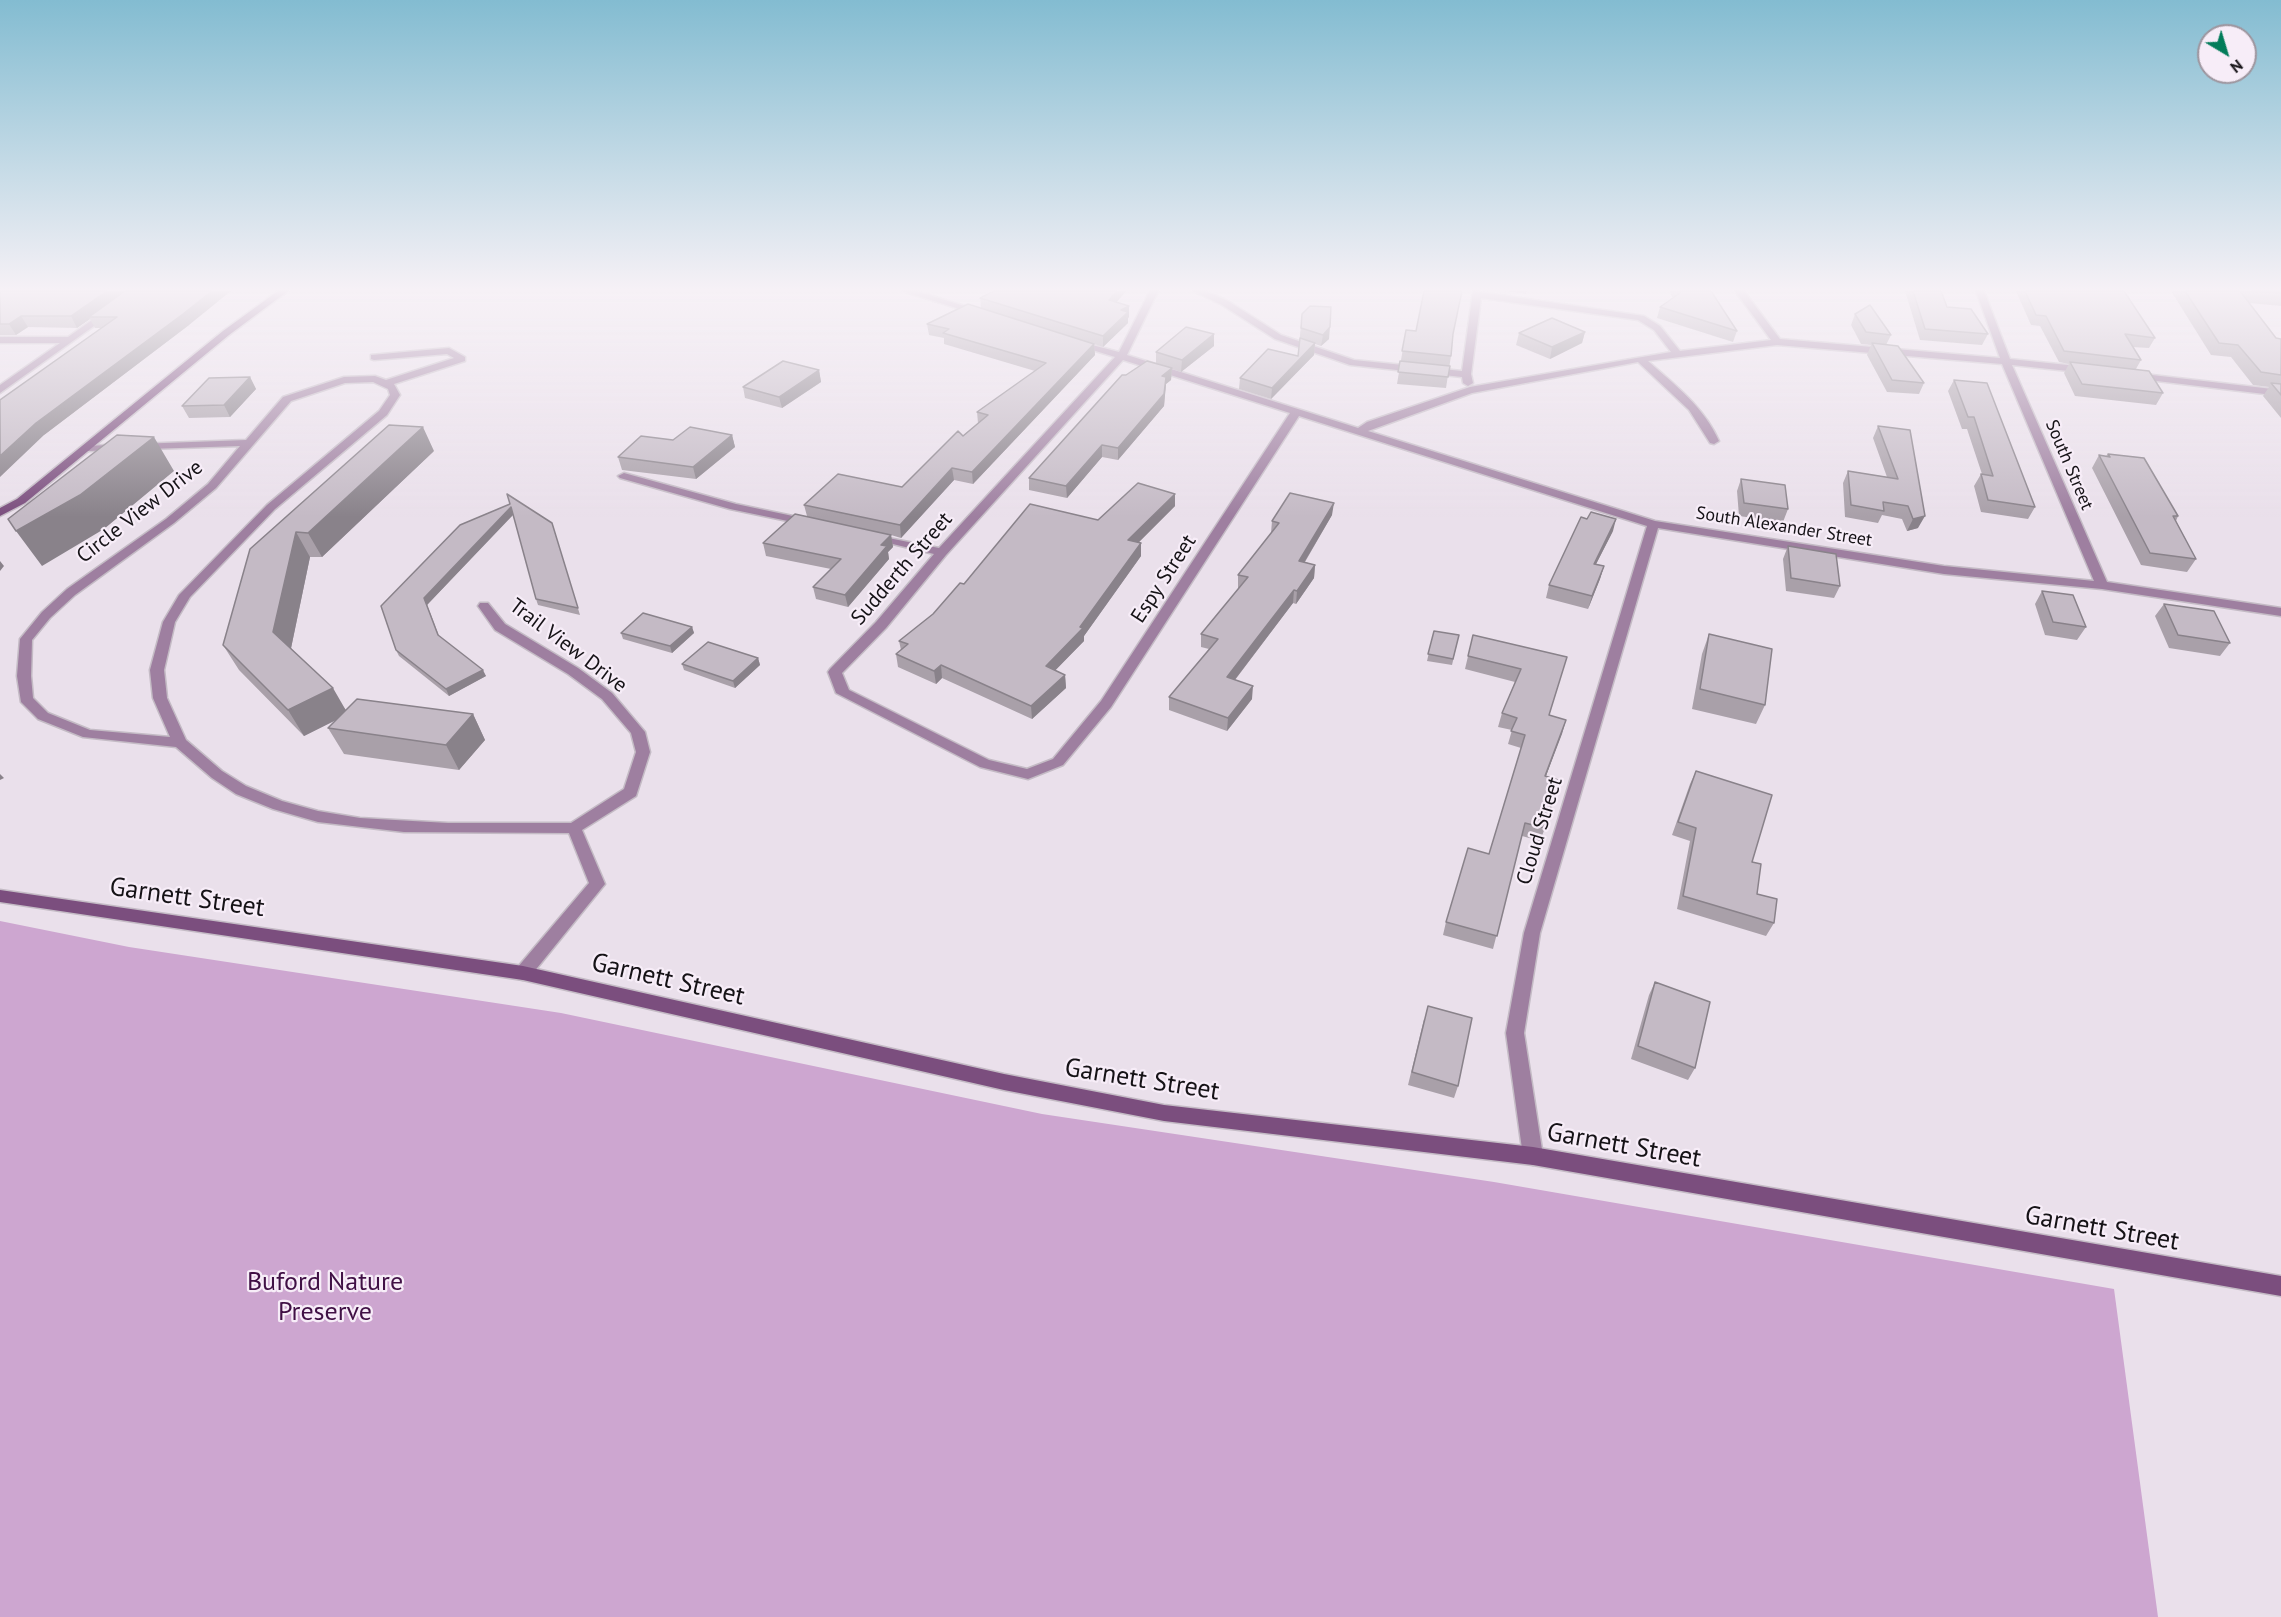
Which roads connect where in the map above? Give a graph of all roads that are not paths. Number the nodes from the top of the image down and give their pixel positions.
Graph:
1 (32, 366) edge
2 (186, 366) edge
3 (439, 366) edge
4 (1112, 366) edge
5 (1150, 366) edge
6 (1389, 366) edge
7 (1467, 366) edge
8 (1599, 366) edge
9 (1648, 366) edge
10 (2008, 366) edge
11 (2052, 366) edge
12 (2098, 372) edge
13 (1466, 374) junction
14 (2121, 374) edge
15 (384, 384) junction
16 (0, 390) edge
17 (1470, 390) junction
18 (2281, 393) edge
19 (1295, 413) junction
20 (1358, 432) junction
21 (1713, 441) dead end
22 (248, 443) junction
23 (87, 448) junction
24 (624, 476) dead end
25 (0, 513) edge
26 (815, 524) edge
27 (1653, 524) junction
28 (861, 534) edge
29 (942, 552) junction
30 (2102, 585) junction
31 (484, 606) dead end
32 (2281, 612) edge
33 (180, 743) junction
34 (1058, 762) joint
35 (574, 828) junction
36 (0, 896) edge
37 (523, 974) junction
38 (1533, 1156) junction
39 (2281, 1286) edge

1 - 16 street
2 - 23 street
3 - 15 street
4 - 29 street, Sudderth Street
5 - 19 street, South Alexander Street
6 - 13 street
7 - 13 street
8 - 17 street
9 - 21 street
10 - 30 street, South Street
11 - 12 street
13 - 17 street
14 - 18 street
15 - 22 street, Circle View Drive
15 - 33 street
17 - 20 street
19 - 20 street, South Alexander Street
19 - 34 street, Espy Street
20 - 27 street, South Alexander Street
22 - 23 street
22 - 33 street, Circle View Drive
23 - 25 street
24 - 26 street
27 - 30 street, South Alexander Street
27 - 38 street, Cloud Street
28 - 29 street
29 - 34 street, Sudderth Street
30 - 32 street, South Alexander Street
31 - 35 street, Trail View Drive
33 - 35 street
35 - 37 street
36 - 37 street, Garnett Street
37 - 38 street, Garnett Street
38 - 39 street, Garnett Street

